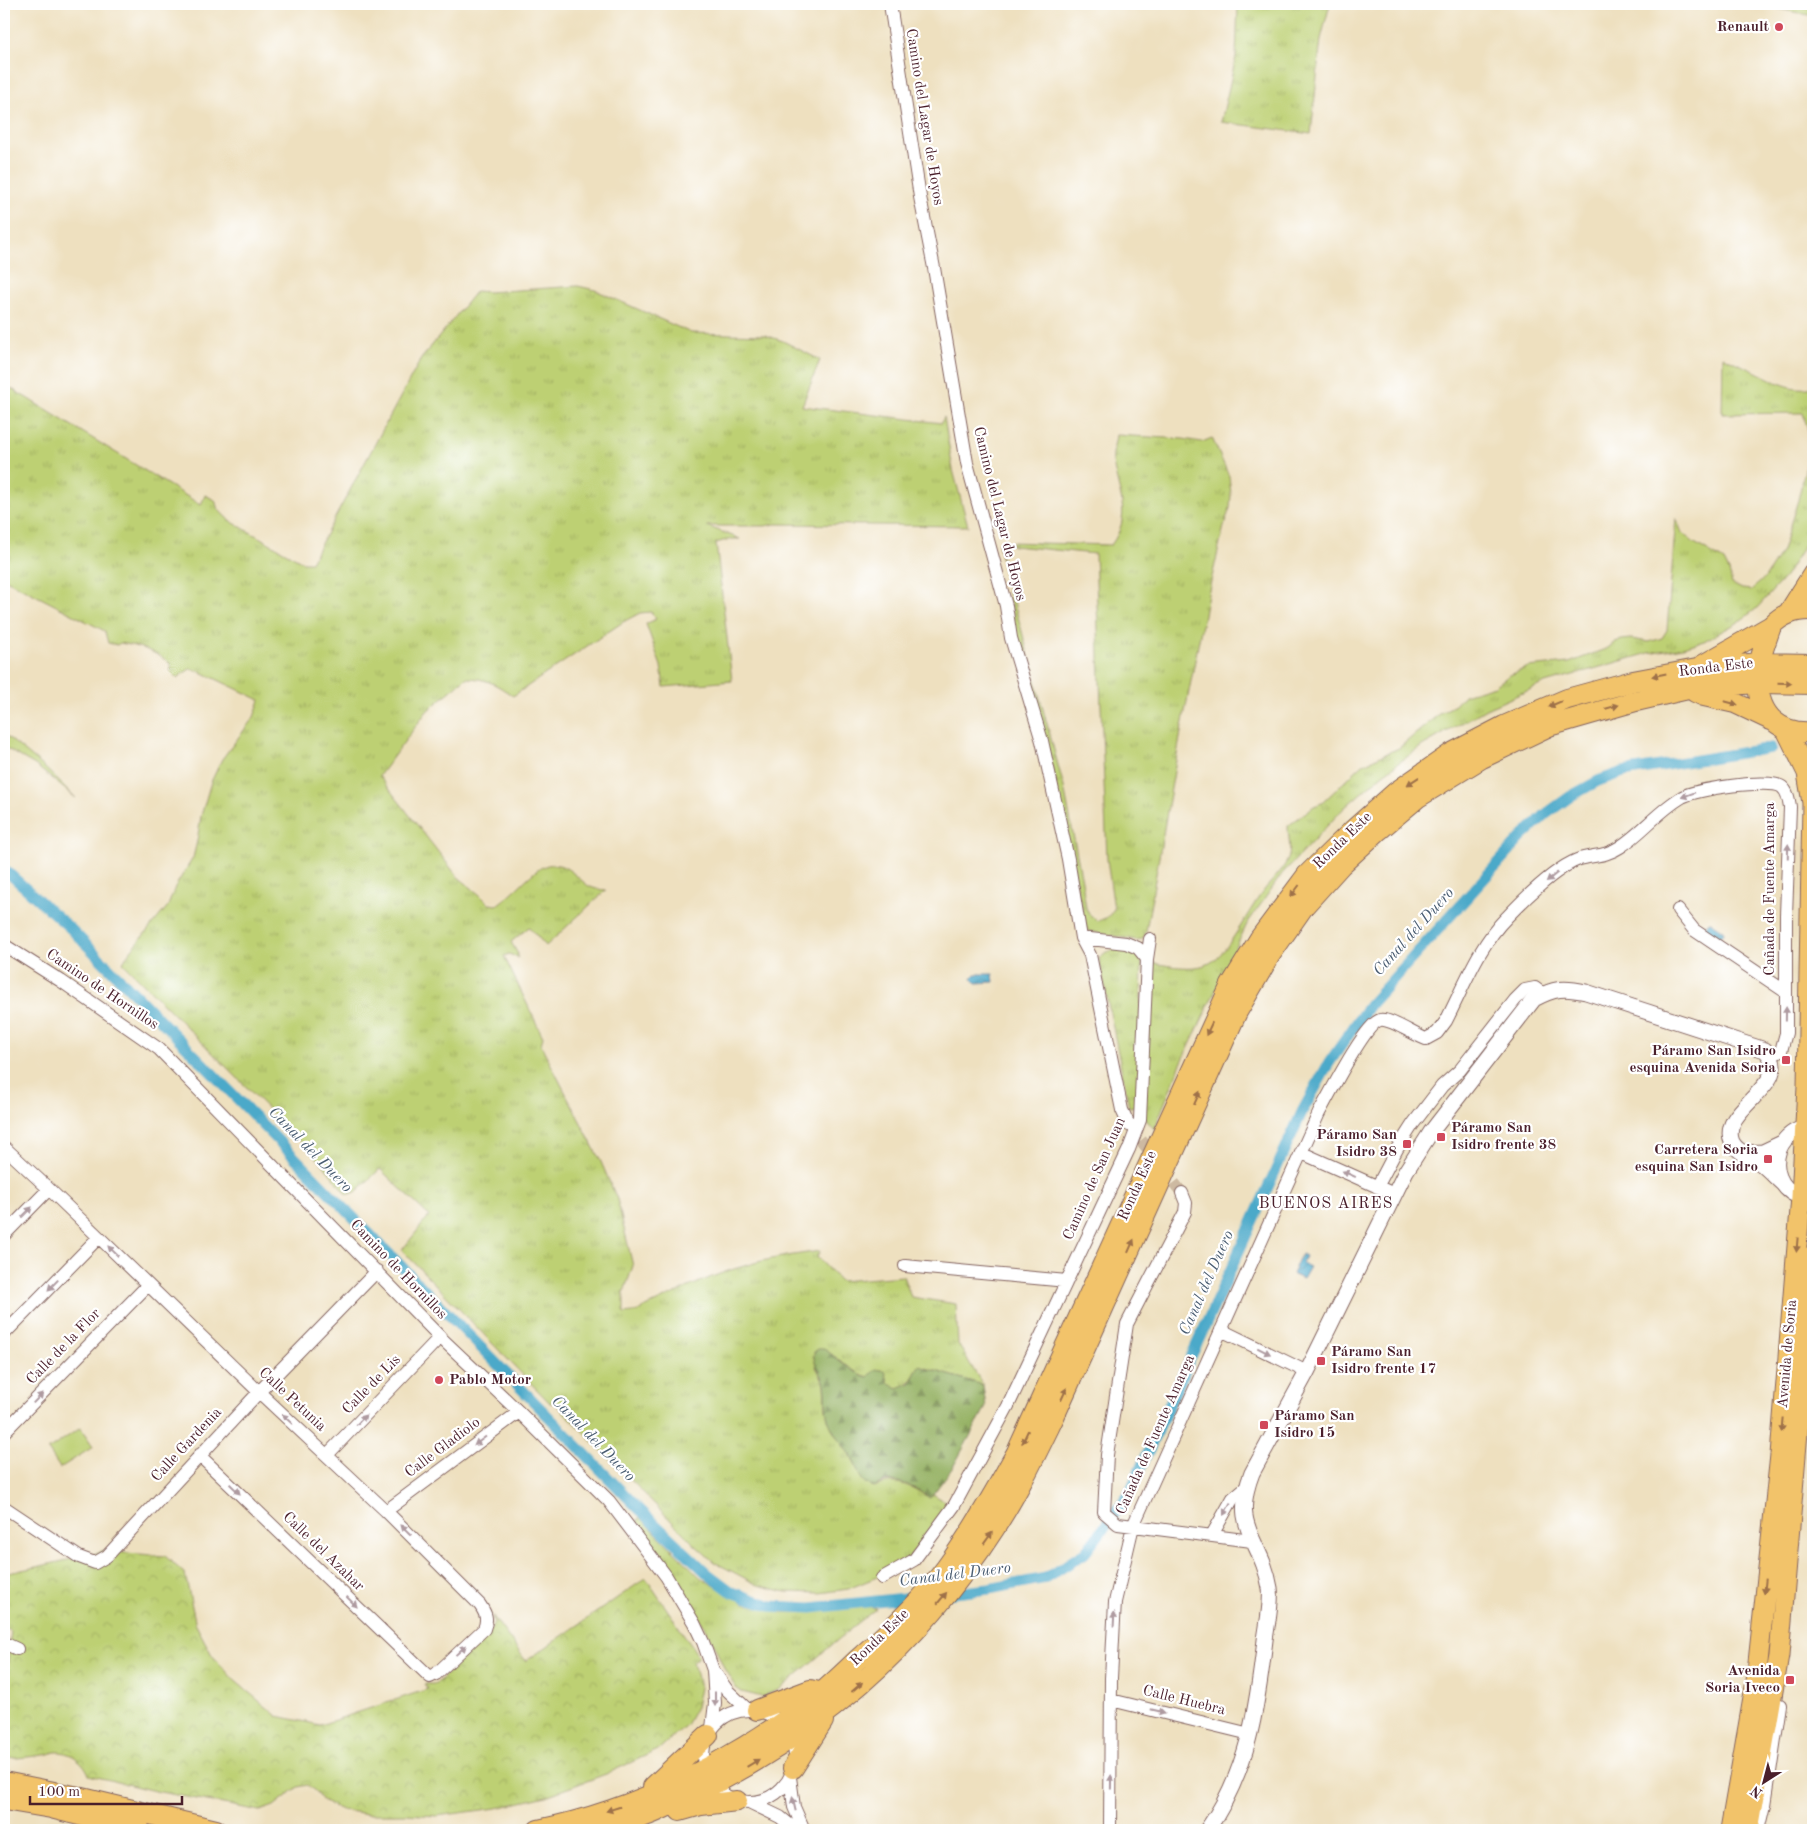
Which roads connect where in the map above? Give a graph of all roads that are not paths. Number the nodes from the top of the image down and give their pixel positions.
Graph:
1 (890, 4) edge
2 (1813, 574) edge
3 (1813, 610) edge
4 (1789, 612) junction
5 (1771, 626) junction
6 (1760, 663) junction
7 (1813, 664) edge
8 (1697, 669) junction
9 (1758, 683) junction
10 (1813, 684) edge
11 (1688, 689) junction
12 (1778, 725) junction
13 (1813, 732) edge
14 (1678, 910) dead end
15 (1081, 938) junction
16 (1150, 939) dead end
17 (4, 945) edge
18 (1147, 959) junction
19 (1786, 992) junction
20 (1543, 994) junction
21 (1771, 1056) junction
22 (1129, 1125) tunnel mouth
23 (1809, 1127) edge
24 (1782, 1143) junction
25 (4, 1147) edge
26 (1302, 1153) junction
27 (1744, 1153) junction
28 (1783, 1184) junction
29 (1377, 1186) junction
30 (49, 1189) junction
31 (1182, 1193) tunnel mouth
32 (1394, 1194) junction
33 (1807, 1198) edge
34 (4, 1235) edge
35 (99, 1237) junction
36 (1813, 1255) edge
37 (905, 1266) dead end
38 (377, 1271) junction
39 (1067, 1281) junction
40 (148, 1285) junction
41 (1221, 1330) junction
42 (4, 1334) edge
43 (440, 1337) junction
44 (1813, 1359) edge
45 (1307, 1372) junction
46 (259, 1392) junction
47 (519, 1412) junction
48 (4, 1432) edge
49 (199, 1455) junction
50 (327, 1455) junction
51 (1246, 1487) junction
52 (4, 1507) edge
53 (386, 1511) junction
54 (1133, 1526) junction
55 (1212, 1535) junction
56 (1252, 1541) junction
57 (952, 1573) junction
58 (882, 1578) dead end
59 (4, 1642) edge
60 (17, 1649) dead end
61 (713, 1670) junction
62 (424, 1672) joint
63 (1111, 1700) junction
64 (826, 1701) junction
65 (752, 1710) junction
66 (710, 1731) junction
67 (786, 1731) junction
68 (1250, 1734) junction
69 (791, 1772) junction
70 (710, 1777) junction
71 (4, 1782) edge
72 (4, 1800) edge
73 (744, 1802) junction
74 (643, 1808) junction
75 (140, 1830) edge
76 (216, 1830) edge
77 (538, 1830) edge
78 (601, 1830) edge
79 (796, 1830) edge
80 (804, 1830) edge
81 (1110, 1830) edge
82 (1207, 1830) edge
83 (1730, 1830) edge
84 (1749, 1830) edge
85 (1759, 1830) edge

1 - 15 street, Camino del Lagar de Hoyos
2 - 4 highway
3 - 4 highway
4 - 5 highway
5 - 6 highway
5 - 8 highway
6 - 7 highway, Ronda Este
6 - 8 highway, Ronda Este
6 - 9 highway
8 -> 57 highway, Ronda Este
9 -> 10 highway, Ronda Este
9 - 11 highway, Ronda Este
9 - 12 highway
11 -> 12 highway
57 -> 11 highway, Ronda Este
12 - 13 highway
12 - 23 main road, Avenida de Soria
14 - 19 street
15 - 18 street
15 - 22 street, Camino del Lagar de Hoyos
16 - 18 street, Camino de San Juan
17 - 38 street, Camino de Hornillos
18 - 39 street, Camino de San Juan
21 -> 19 street, Cañada de Fuente Amarga
19 -> 26 street, Cañada de Fuente Amarga
20 - 21 street
20 - 29 street
20 - 32 street
21 - 27 street
23 - 24 street
23 - 33 main road, Avenida de Soria
24 - 27 street
24 - 28 street
25 - 30 street, Calle Petunia
29 -> 26 street
26 - 41 street, Cañada de Fuente Amarga
27 - 28 street
28 - 33 street
29 - 32 street
34 -> 30 street
30 - 35 street, Calle Petunia
31 - 54 street
32 - 45 street
33 -> 83 main road, Avenida de Soria
40 -> 35 street, Calle Petunia
35 -> 42 street
36 - 84 main road, Avenida de Soria
37 - 39 street
38 - 43 street, Camino de Hornillos
38 - 46 street, Calle Gardenia
39 - 58 street, Camino de San Juan
40 - 46 street, Calle Petunia
48 -> 40 street, Calle de la Flor
41 -> 45 street
41 - 54 street, Cañada de Fuente Amarga
43 - 47 street, Camino de Hornillos
50 -> 43 street, Calle de Lis
44 - 85 street, Avenida de Soria
45 - 51 street
46 - 49 street, Calle Gardenia
50 -> 46 street, Calle Petunia
47 -> 53 street, Calle Gladiolo
47 - 61 street, Camino de Hornillos
49 - 52 street, Calle Gardenia
49 -> 62 street, Calle del Azahar
50 - 53 street, Calle Petunia
51 -> 55 street
51 - 56 street
62 -> 53 street, Calle Petunia
54 - 55 street
63 -> 54 street, Cañada de Fuente Amarga
55 - 56 street
56 - 68 street
57 - 64 highway, Ronda Este
59 - 60 street
61 - 65 street, Camino de Hornillos
61 -> 66 street, Camino de Hornillos
63 -> 68 street, Calle Huebra
81 -> 63 street, Cañada de Fuente Amarga
64 - 65 highway
64 - 67 highway, Ronda Este
64 - 69 highway
65 - 66 street
65 - 67 street, Camino de Hornillos
66 - 70 street, Camino de Hornillos
66 - 74 highway
67 - 69 street
67 - 70 highway, Ronda Este
68 - 82 street
69 - 73 street
80 -> 69 street
70 - 73 street
70 - 74 highway, Ronda Este
71 - 76 highway
72 - 75 highway
73 - 74 highway
73 - 79 street
74 -> 77 highway, Ronda Este
74 - 78 highway, Ronda Este

